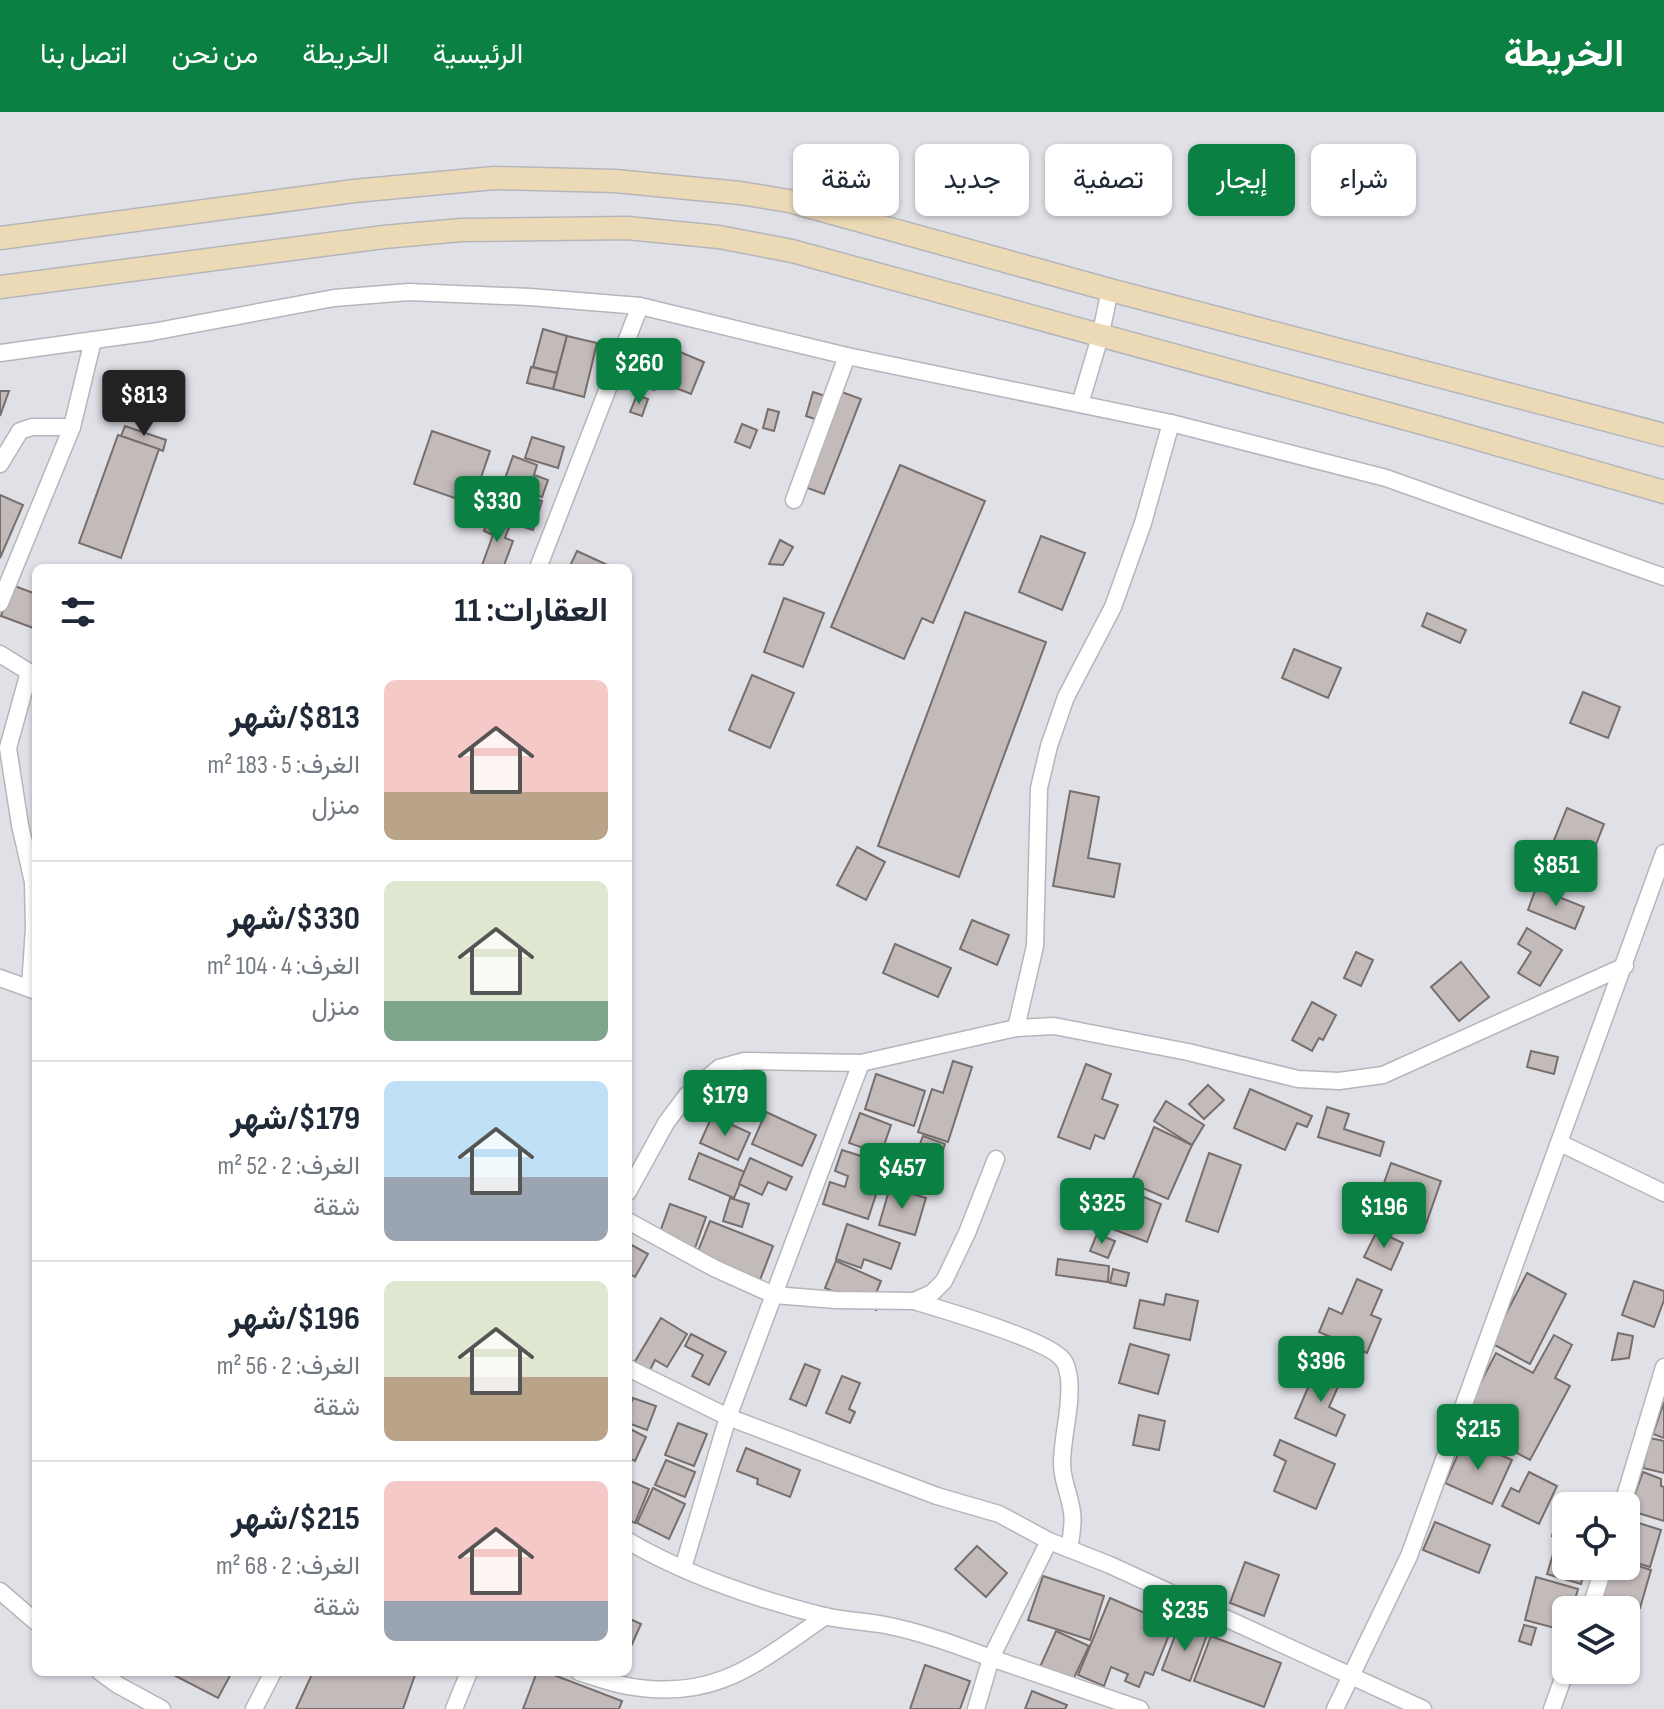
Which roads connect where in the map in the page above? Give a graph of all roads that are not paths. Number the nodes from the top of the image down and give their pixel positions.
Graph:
1 (0, 238) edge
2 (0, 287) edge
3 (1110, 290) junction
4 (640, 306) junction
5 (1100, 337) junction
6 (93, 340) junction
7 (0, 353) edge
8 (847, 356) junction
9 (1080, 404) junction
10 (1171, 423) junction
11 (72, 427) junction
12 (1664, 435) edge
13 (0, 464) edge
14 (1664, 492) edge
15 (794, 500) dead end
16 (540, 564) edge
17 (1664, 577) edge
18 (0, 603) edge
19 (0, 654) edge
20 (8, 748) junction
21 (0, 768) edge
22 (1664, 853) edge
23 (32, 878) edge
24 (1625, 966) junction
25 (0, 978) edge
26 (32, 989) edge
27 (1016, 1028) junction
28 (861, 1063) junction
29 (1560, 1143) junction
30 (996, 1159) dead end
31 (632, 1185) edge
32 (1664, 1193) edge
33 (632, 1223) edge
34 (774, 1295) junction
35 (914, 1301) junction
36 (1664, 1367) edge
37 (632, 1370) edge
38 (728, 1417) junction
39 (1626, 1492) edge
40 (1049, 1541) junction
41 (632, 1543) edge
42 (1069, 1549) junction
43 (683, 1568) junction
44 (0, 1591) edge
45 (826, 1616) junction
46 (32, 1619) edge
47 (991, 1658) junction
48 (1353, 1675) junction
49 (271, 1676) edge
50 (467, 1676) edge
51 (592, 1676) edge
52 (121, 1679) edge
53 (1561, 1684) edge
54 (162, 1709) edge
55 (254, 1709) edge
56 (454, 1709) edge
57 (976, 1709) edge
58 (1140, 1709) edge
59 (1335, 1709) edge
60 (1423, 1709) edge
61 (1552, 1709) edge

1 - 3 main road
2 - 5 main road
3 - 5 street
3 - 12 main road
4 - 6 street
4 - 8 street
4 - 16 street
5 - 9 street
5 - 14 main road
6 - 7 street
6 - 11 street
8 - 9 street
8 - 15 street
9 - 10 street
10 - 17 street
10 - 27 street
11 - 13 street
11 - 18 street
19 - 20 street
20 - 21 street
20 - 23 street
22 - 24 street
24 - 27 street
24 - 29 street
25 - 26 street
27 - 28 street
28 - 31 street
28 - 34 street
29 - 32 street
29 - 48 street
30 - 35 street
33 - 34 street
34 - 35 street
34 - 38 street
35 - 42 street
36 - 39 street
37 - 38 street
38 - 40 street
38 - 43 street
40 - 42 street
40 - 47 street
41 - 43 street
42 - 48 street
43 - 45 street
44 - 46 street
45 - 47 street
45 - 51 street
47 - 57 street
47 - 58 street
48 - 59 street
48 - 60 street
49 - 55 street
50 - 56 street
52 - 54 street
53 - 61 street

